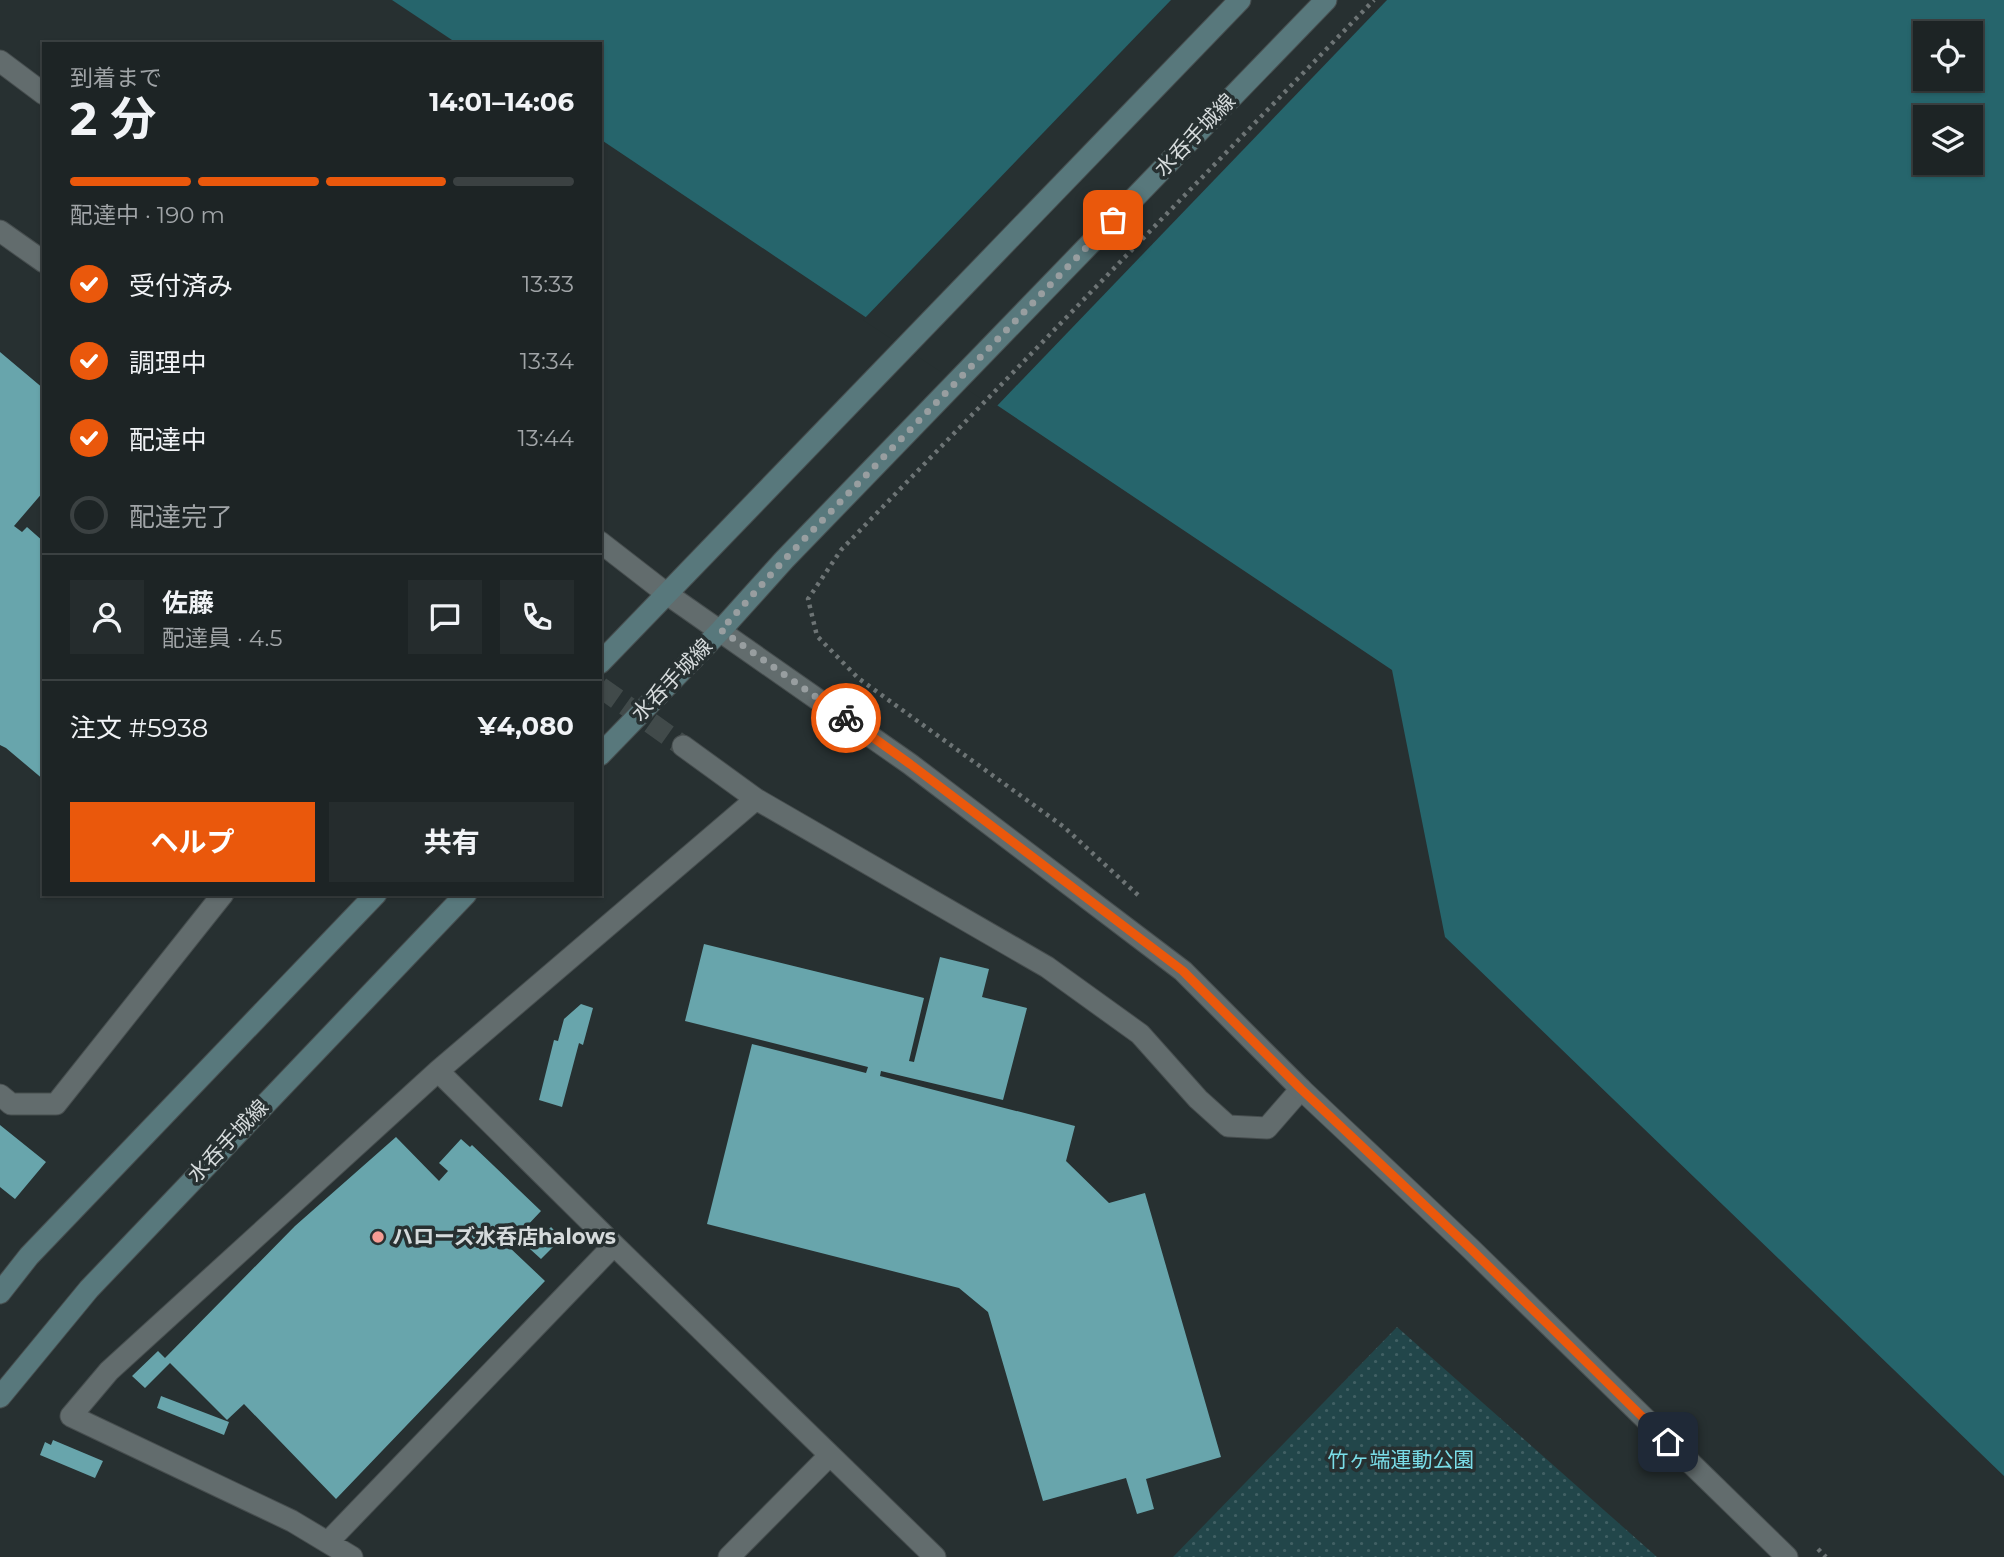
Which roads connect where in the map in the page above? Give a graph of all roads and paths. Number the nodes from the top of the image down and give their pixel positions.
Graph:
1 (1240, 0) edge
2 (1326, 0) edge
3 (1374, 0) edge
4 (0, 61) edge
5 (42, 92) edge
6 (0, 231) edge
7 (42, 261) edge
8 (602, 544) edge
9 (816, 586) dead end
10 (667, 594) junction
11 (721, 630) junction
12 (602, 661) edge
13 (683, 746) tunnel mouth
14 (602, 753) edge
15 (756, 799) junction
16 (221, 896) edge
17 (374, 896) edge
18 (464, 896) edge
19 (438, 1070) junction
20 (1301, 1089) junction
21 (0, 1095) edge
22 (614, 1245) junction
23 (0, 1293) edge
24 (0, 1397) edge
25 (830, 1455) junction
26 (328, 1542) junction
27 (352, 1557) edge
28 (729, 1557) edge
29 (934, 1557) edge
30 (1787, 1557) edge

1 - 10 main road
2 - 11 main road, 水呑手城線
3 - 9 path
4 - 5 street
6 - 7 street
8 - 10 street
10 - 11 street
10 - 12 main road
11 - 14 main road, 水呑手城線
11 - 20 street
13 - 15 street
15 - 19 street
15 - 20 street
16 - 21 street
17 - 23 main road
18 - 24 main road, 水呑手城線
19 - 22 street
19 - 26 street
20 - 30 street
22 - 25 street
22 - 26 street
25 - 28 street
25 - 29 street
26 - 27 street

